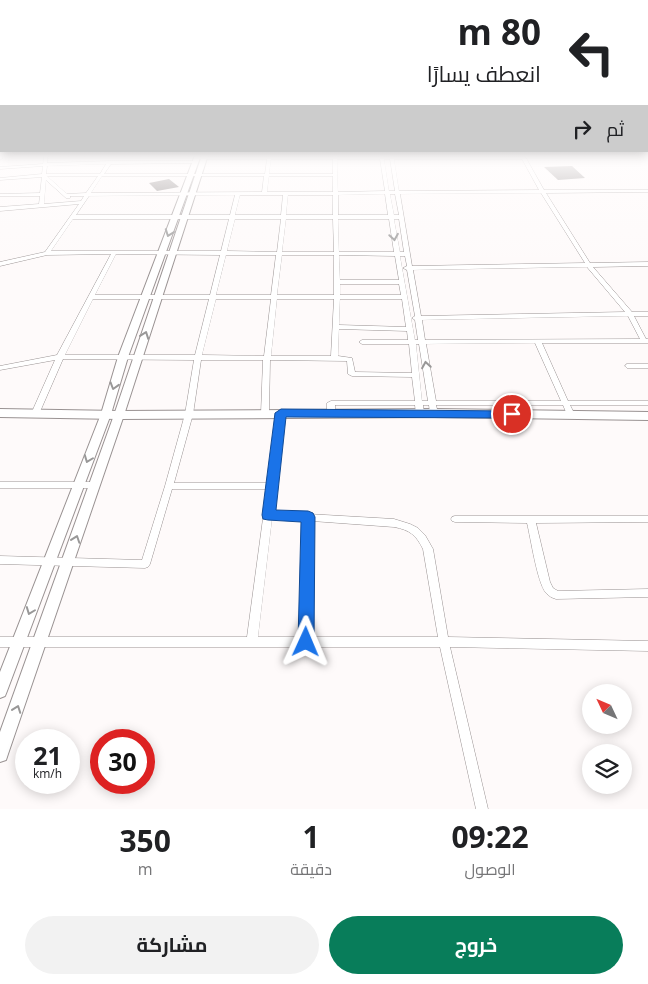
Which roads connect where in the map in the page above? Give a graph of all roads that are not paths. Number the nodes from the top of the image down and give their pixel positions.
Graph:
1 (63, 193) edge
2 (398, 193) junction
3 (410, 193) edge
4 (543, 193) edge
5 (42, 194) joint
6 (187, 194) junction
7 (238, 194) junction
8 (264, 194) joint
9 (286, 194) junction
10 (336, 194) junction
11 (387, 194) junction
12 (0, 195) edge
13 (66, 195) junction
14 (86, 195) junction
15 (74, 202) junction
16 (81, 202) junction
17 (41, 205) junction
18 (0, 209) edge
19 (185, 215) junction
20 (175, 216) junction
21 (233, 216) junction
22 (283, 216) junction
23 (336, 216) junction
24 (71, 217) junction
25 (391, 217) junction
26 (402, 217) junction
27 (224, 252) junction
28 (279, 252) junction
29 (47, 253) junction
30 (114, 253) junction
31 (161, 253) junction
32 (172, 253) junction
33 (336, 253) junction
34 (397, 254) junction
35 (408, 254) junction
36 (3, 263) edge
37 (648, 264) edge
38 (590, 266) junction
39 (399, 268) junction
40 (410, 268) junction
41 (0, 271) edge
42 (336, 282) junction
43 (402, 282) junction
44 (92, 297) junction
45 (404, 297) junction
46 (146, 298) junction
47 (158, 298) junction
48 (214, 298) junction
49 (337, 298) junction
50 (273, 299) junction
51 (630, 314) junction
52 (648, 314) edge
53 (408, 318) junction
54 (419, 318) junction
55 (336, 327) junction
56 (410, 329) junction
57 (646, 341) edge
58 (362, 342) dead end
59 (412, 342) junction
60 (423, 342) junction
61 (538, 342) junction
62 (60, 357) junction
63 (123, 357) junction
64 (137, 357) junction
65 (198, 358) junction
66 (267, 358) junction
67 (334, 358) junction
68 (629, 366) dead end
69 (648, 366) edge
70 (0, 368) edge
71 (416, 375) junction
72 (566, 403) junction
73 (648, 403) edge
74 (419, 408) junction
75 (433, 408) junction
76 (0, 413) edge
77 (281, 413) junction
78 (35, 414) junction
79 (113, 414) junction
80 (189, 414) junction
81 (265, 414) junction
82 (571, 415) junction
83 (648, 416) edge
84 (0, 485) edge
85 (79, 485) junction
86 (95, 485) junction
87 (169, 486) junction
88 (272, 486) junction
89 (268, 515) junction
90 (308, 517) junction
91 (648, 518) edge
92 (455, 519) dead end
93 (532, 520) junction
94 (0, 560) edge
95 (49, 561) junction
96 (68, 562) junction
97 (648, 593) edge
98 (19, 641) junction
99 (41, 641) junction
100 (0, 642) edge
101 (252, 642) junction
102 (306, 642) junction
103 (444, 642) junction
104 (648, 646) edge
105 (0, 691) edge
106 (0, 754) edge
107 (482, 809) edge

1 - 13 street
2 - 3 street
2 - 11 street
2 - 26 street
4 - 38 street
5 - 12 street
5 - 17 street
6 - 7 street
6 - 14 street
6 - 19 main road
6 - 20 main road
7 - 8 street
7 - 21 street
8 - 9 street
9 - 10 street
9 - 22 street
10 - 11 street
10 - 23 street
11 - 25 street
13 - 14 street
13 - 15 street
14 - 16 street
15 - 16 street
15 - 17 street
16 - 24 street
17 - 18 street
19 - 20 street
19 - 21 street
19 - 32 main road
20 - 24 street
20 -> 31 main road
21 - 22 street
21 - 27 street
22 - 23 street
22 - 28 street
23 - 25 street
23 - 33 street
24 - 29 street
25 - 26 street
25 -> 34 street
26 - 35 street
27 - 28 street
27 - 32 street
27 - 48 street
28 - 33 street
28 - 50 street
29 - 30 street
29 - 36 street
30 - 31 street
30 - 44 street
31 - 32 street
31 - 46 main road
32 - 47 main road
33 - 34 street
33 - 42 street
34 - 35 street
34 - 39 street
35 - 40 street
36 - 41 street
37 - 38 street
38 - 40 street
38 - 51 street
39 - 40 street
39 - 43 street
40 - 54 street
42 - 43 street
42 - 49 street
43 - 45 street
44 - 46 street
44 - 62 street
45 - 49 street
45 - 53 street
46 - 47 street
46 - 63 main road
47 - 48 street
64 -> 47 main road
48 - 50 street
48 - 65 street
49 - 50 street
49 - 55 street
50 - 66 street
51 - 52 street
51 - 54 street
51 - 57 street
53 - 54 street
53 - 56 street
54 - 60 street
55 - 56 street
55 - 67 street
56 - 59 street
57 - 61 street
58 - 59 street
59 - 60 street
59 - 71 street
60 - 61 street
75 -> 60 street
61 - 72 street
62 - 63 street
62 - 70 street
62 - 78 street
63 - 64 street
63 -> 79 main road
64 - 65 street
64 - 79 main road
65 - 66 street
65 - 80 street
66 - 67 street
66 - 81 street
67 - 71 street
68 - 69 street
71 - 74 street
72 - 73 street
72 - 75 street
72 - 82 street
74 - 75 main road
74 - 77 main road
75 - 82 main road
76 - 78 main road
77 - 81 main road
77 - 88 street
78 - 79 main road
79 - 80 main road
79 -> 85 main road
79 - 86 main road
80 - 81 main road
80 - 87 street
82 - 83 main road
84 - 85 street
85 - 86 street
85 - 95 main road
96 -> 86 main road
87 - 88 street
87 - 96 street
88 - 89 street
89 - 90 street
89 - 101 street
90 - 102 street
90 - 103 street
91 - 93 street
92 - 93 street
93 - 97 street
94 - 95 street
95 - 96 street
95 -> 98 main road
96 - 99 main road
98 - 99 street
98 - 100 street
98 - 105 main road
99 - 101 street
106 -> 99 main road
101 - 102 street
102 - 103 street
103 - 104 street
103 - 107 street

